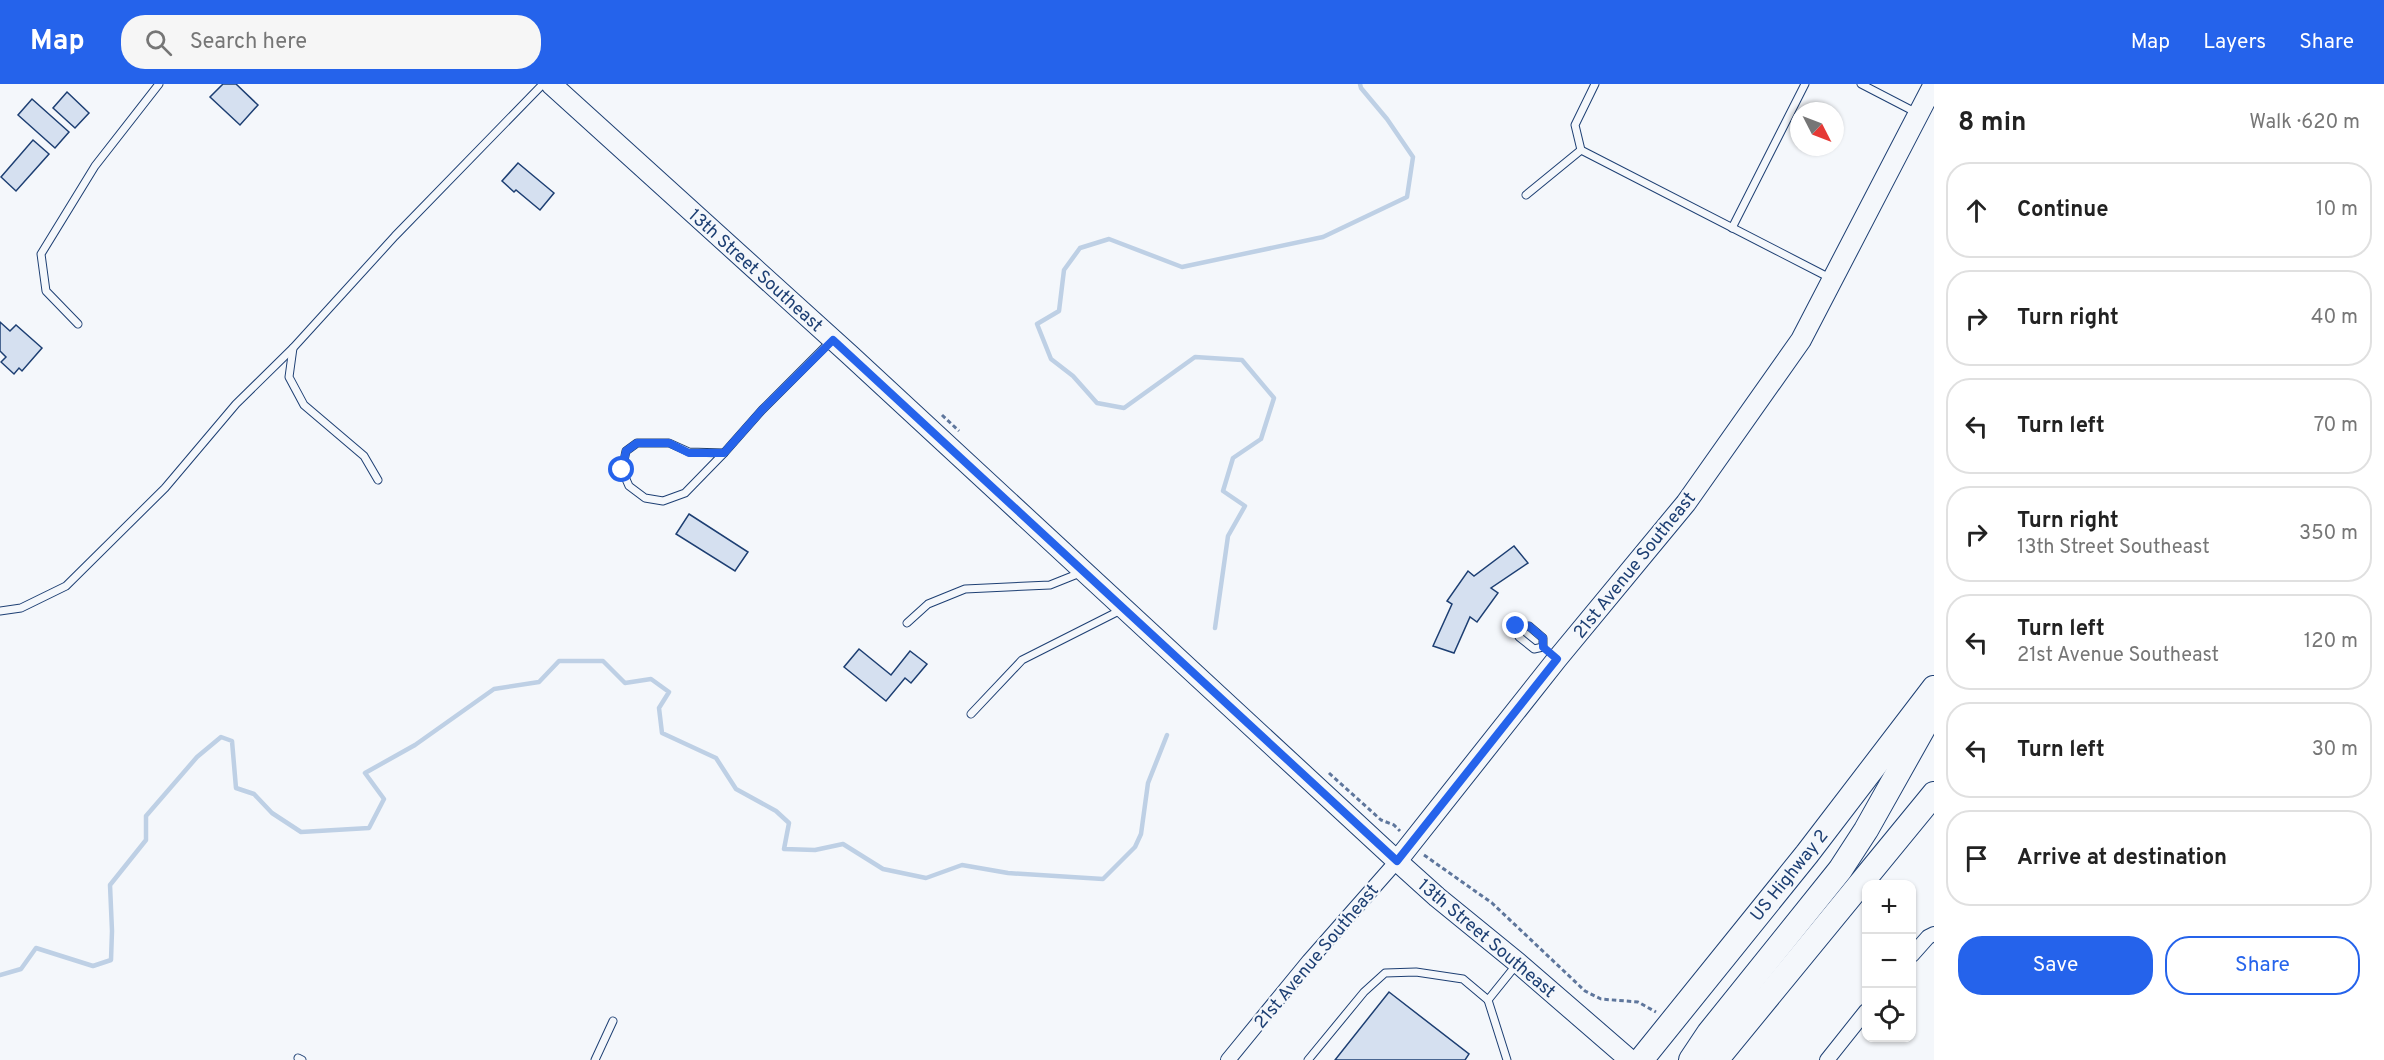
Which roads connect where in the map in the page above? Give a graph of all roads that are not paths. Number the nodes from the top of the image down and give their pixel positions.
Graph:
1 (159, 84) edge
2 (543, 84) edge
3 (550, 84) edge
4 (1595, 84) edge
5 (1805, 84) edge
6 (1861, 84) edge
7 (1934, 84) edge
8 (1919, 114) junction
9 (1581, 150) junction
10 (1526, 195) dead end
11 (1732, 228) junction
12 (1833, 280) junction
13 (78, 324) dead end
14 (833, 340) junction
15 (293, 348) junction
16 (724, 453) junction
17 (378, 480) dead end
18 (1082, 572) junction
19 (1124, 608) junction
20 (0, 611) edge
21 (907, 623) dead end
22 (1550, 653) junction
23 (1934, 688) edge
24 (1934, 709) edge
25 (971, 714) dead end
26 (1934, 794) edge
27 (1397, 861) junction
28 (1934, 934) edge
29 (1916, 950) edge
30 (1518, 963) junction
31 (1488, 1000) junction
32 (1862, 1016) edge
33 (613, 1021) dead end
34 (595, 1060) edge
35 (1228, 1060) edge
36 (1308, 1060) edge
37 (1507, 1060) edge
38 (1630, 1060) edge
39 (1641, 1060) edge
40 (1691, 1060) edge
41 (1716, 1060) edge
42 (1827, 1060) edge

1 - 13 lane
2 - 15 lane
3 - 14 street, 13th Street Southeast
4 - 9 lane
5 - 11 lane
6 - 8 lane
7 - 8 street, 21st Avenue Southeast
8 - 12 street, 21st Avenue Southeast
9 - 10 lane
9 - 11 lane
11 - 12 lane
12 - 22 street, 21st Avenue Southeast
14 - 16 lane
14 - 18 street, 13th Street Southeast
15 - 17 lane
15 - 20 lane
16 - 16 lane
18 - 19 street, 13th Street Southeast
18 - 21 lane
19 - 25 lane
19 - 27 street, 13th Street Southeast
22 - 22 lane
22 - 27 street, 21st Avenue Southeast
23 - 39 highway, US Highway 2
24 - 40 highway
26 - 41 highway
27 - 30 street, 13th Street Southeast
27 - 35 street, 21st Avenue Southeast
28 - 29 street
30 - 31 lane
30 - 38 street, 13th Street Southeast
31 - 36 lane
31 - 37 lane
32 - 42 street
33 - 34 lane

